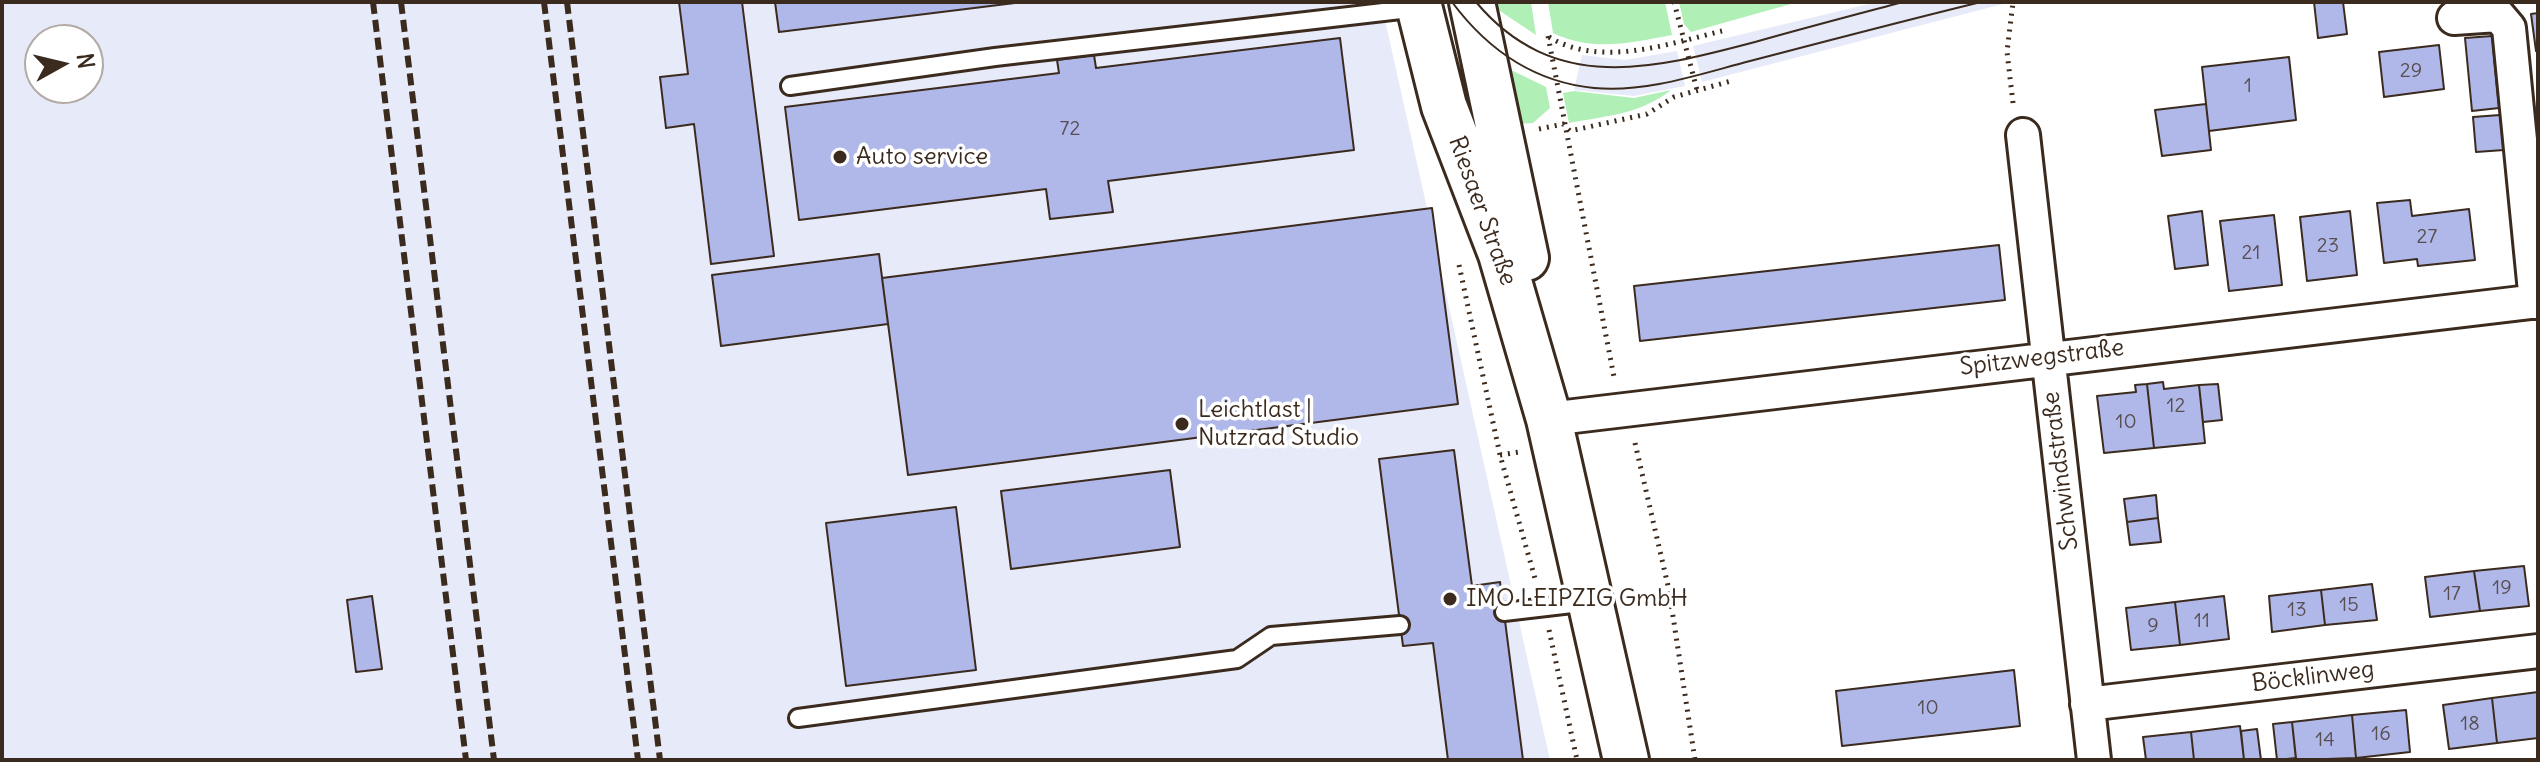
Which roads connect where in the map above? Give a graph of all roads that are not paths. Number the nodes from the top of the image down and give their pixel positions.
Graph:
1 (1472, 2) edge
2 (1419, 5) edge
3 (2454, 18) dead end
4 (790, 86) dead end
5 (2023, 135) road end
6 (2537, 302) edge
7 (2048, 357) junction
8 (1549, 419) junction
9 (1590, 602) junction
10 (1504, 612) dead end
11 (1400, 625) dead end
12 (2538, 651) edge
13 (2087, 704) junction
14 (798, 718) dead end
15 (1626, 760) edge
16 (2094, 760) edge

1 - 8 main road, Riesaer Straße
2 - 4 lane
2 - 8 main road, Riesaer Straße
3 - 6 street, Spitzwegstraße
5 - 7 street, Schwindstraße
6 - 7 street, Spitzwegstraße
7 - 8 street, Spitzwegstraße
7 - 13 street, Schwindstraße
8 - 9 main road, Riesaer Straße
9 - 10 lane
9 - 15 main road, Riesaer Straße
11 - 14 lane
12 - 13 street, Böcklinweg
13 - 16 street, Schwindstraße

